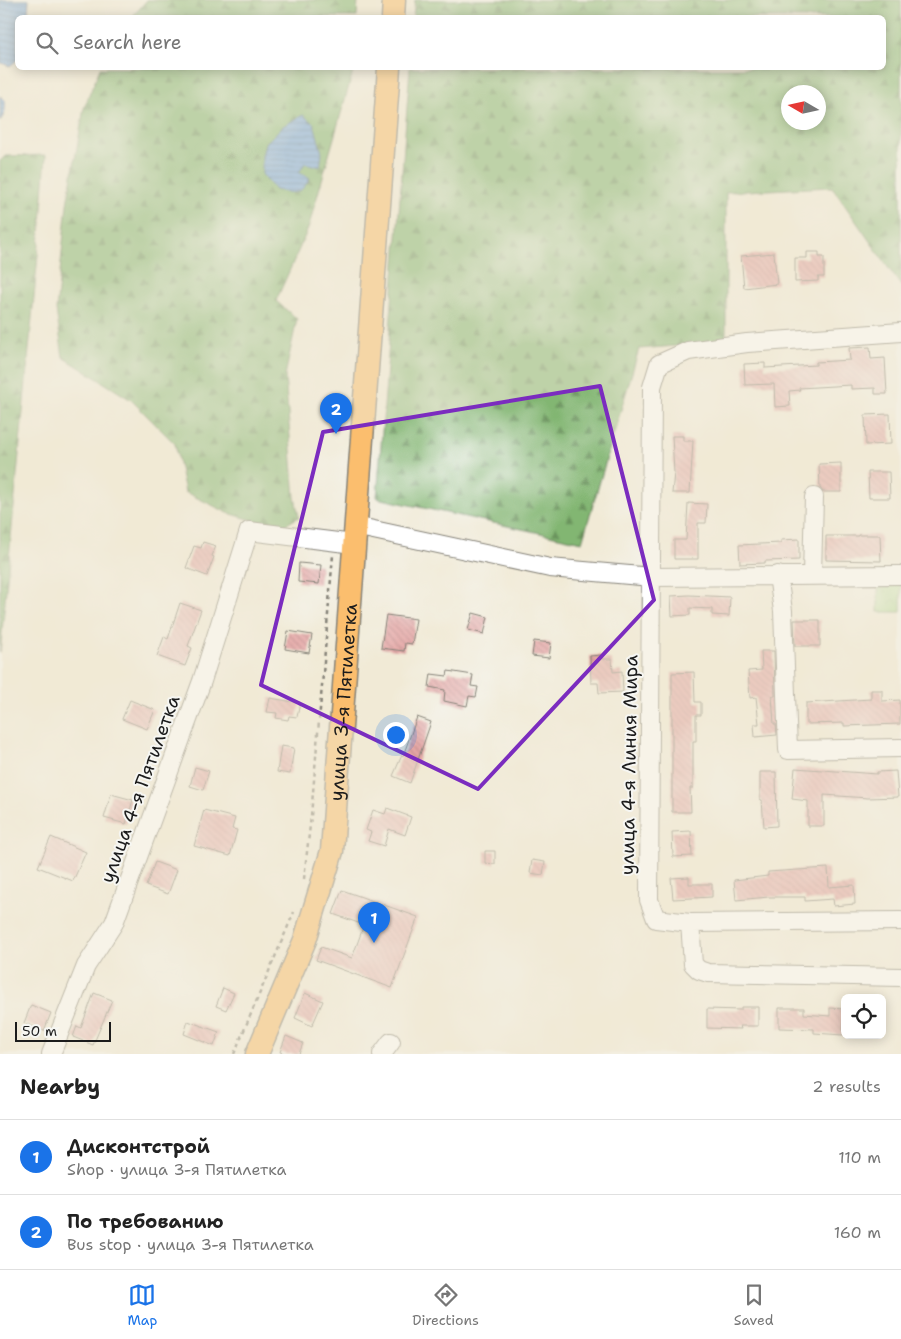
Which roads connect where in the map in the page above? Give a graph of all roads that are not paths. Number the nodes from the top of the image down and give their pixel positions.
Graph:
1 (394, 0) edge
2 (393, 15) edge
3 (389, 70) edge
4 (901, 332) edge
5 (814, 497) dead end
6 (348, 537) junction
7 (901, 575) edge
8 (778, 576) junction
9 (812, 576) junction
10 (652, 577) junction
11 (901, 748) edge
12 (901, 921) edge
13 (690, 923) junction
14 (901, 977) edge
15 (51, 1054) edge
16 (257, 1054) edge

1 - 2 main road
3 - 6 main road, улица 3-я Пятилетка
4 - 10 street
5 - 9 street
6 - 10 street
6 - 15 street, улица 4-я Пятилетка
6 - 16 main road, улица 3-я Пятилетка
7 - 9 street
8 - 9 street
8 - 10 street
8 - 11 street
10 - 13 street, улица 4-я Линия Мира
12 - 13 street, улица 4-я Линия Мира
13 - 14 street

